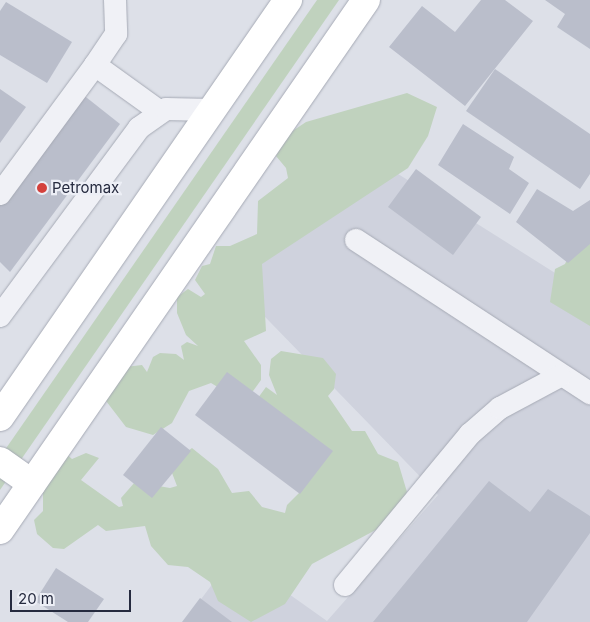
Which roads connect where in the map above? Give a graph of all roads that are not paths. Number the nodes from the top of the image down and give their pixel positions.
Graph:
1 (115, 0) edge
2 (288, 0) edge
3 (366, 0) edge
4 (94, 65) junction
5 (212, 110) junction
6 (159, 111) junction
7 (0, 194) edge
8 (356, 240) dead end
9 (0, 316) edge
10 (560, 376) junction
11 (590, 393) edge
12 (2, 404) edge
13 (0, 462) edge
14 (32, 483) junction
15 (0, 530) edge
16 (345, 585) dead end

1 - 4 lane
2 - 5 highway
3 - 14 highway
4 - 6 lane
4 - 7 lane
5 - 6 lane
5 - 12 highway
6 - 9 lane
8 - 10 lane
10 - 11 lane
10 - 16 lane
13 - 14 highway
14 - 15 highway

